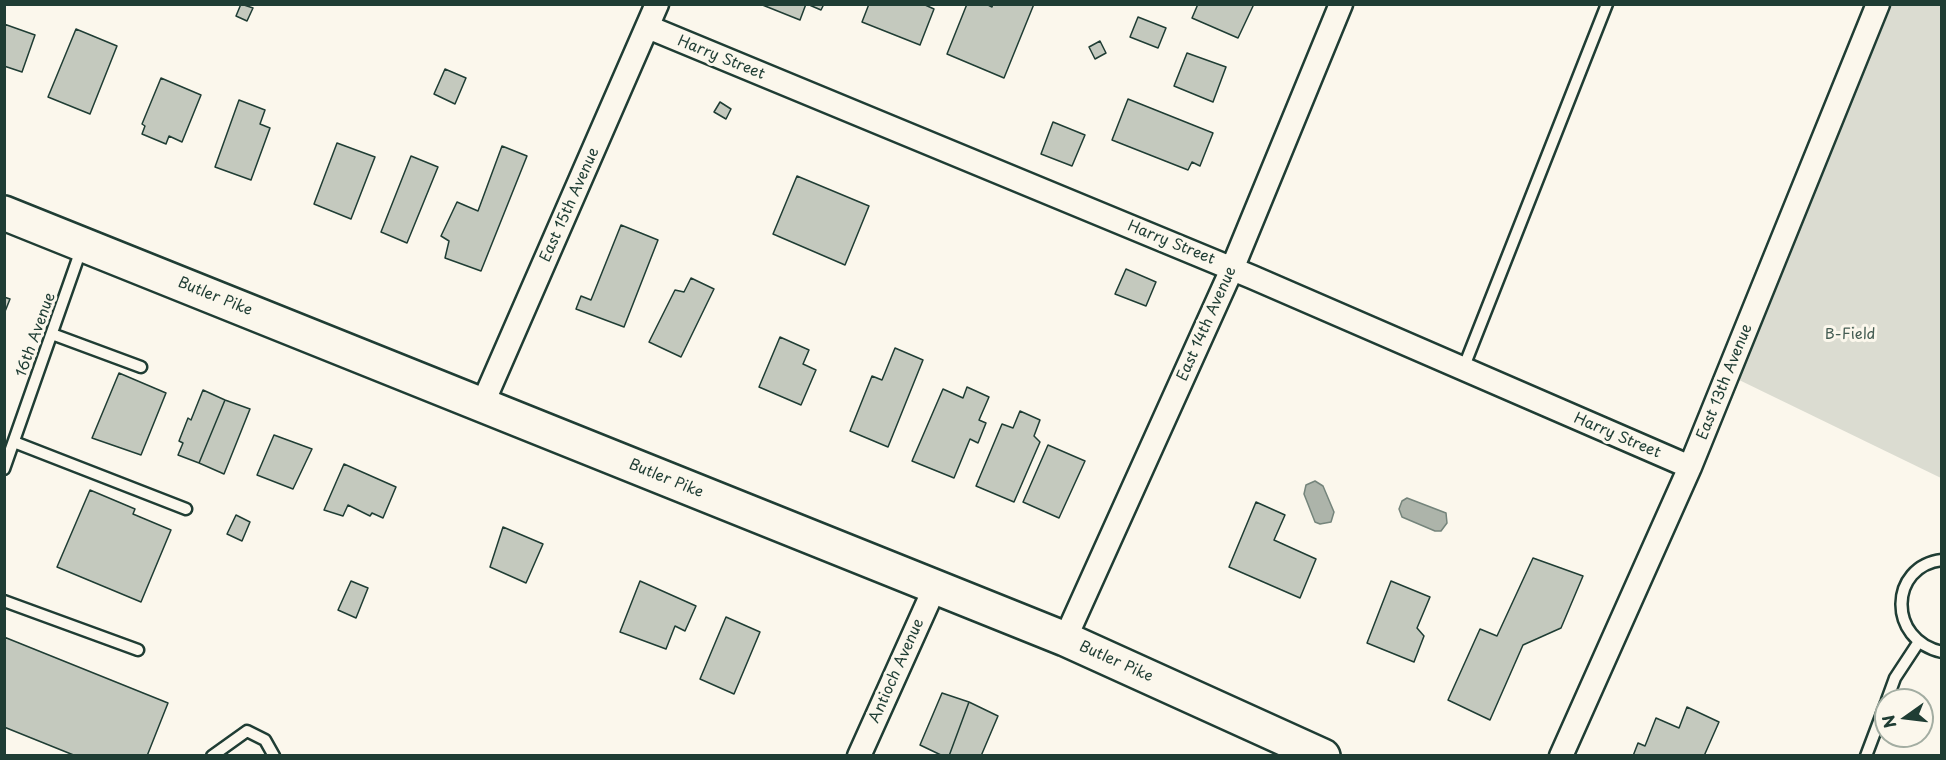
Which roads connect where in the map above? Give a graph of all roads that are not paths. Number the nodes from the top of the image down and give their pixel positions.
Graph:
1 (657, 4) edge
2 (1341, 4) edge
3 (1607, 4) edge
4 (1878, 4) edge
5 (648, 27) junction
6 (4, 213) edge
7 (84, 244) junction
8 (1232, 269) junction
9 (52, 334) junction
10 (141, 367) dead end
11 (1463, 369) junction
12 (482, 405) junction
13 (14, 442) junction
14 (1690, 467) junction
15 (4, 470) edge
16 (186, 509) dead end
17 (1941, 560) edge
18 (935, 587) junction
19 (4, 601) edge
20 (1065, 639) junction
21 (1918, 643) junction
22 (138, 650) dead end
23 (1941, 652) edge
24 (1891, 688) edge
25 (1874, 734) edge
26 (212, 756) edge
27 (274, 756) edge
28 (860, 756) edge
29 (1323, 756) edge
30 (1562, 756) edge
31 (1866, 756) edge

1 - 5 street, East 15th Avenue
2 - 8 street, East 14th Avenue
3 - 11 lane
4 - 14 street, East 13th Avenue
5 - 8 street, Harry Street
5 - 12 street, East 15th Avenue
6 - 7 main road, Butler Pike
7 - 9 lane, 16th Avenue
7 - 12 main road, Butler Pike
8 - 11 street, Harry Street
8 - 20 street, East 14th Avenue
9 - 10 lane
9 - 13 lane, 16th Avenue
11 - 14 street, Harry Street
12 - 18 main road, Butler Pike
13 - 15 lane, 16th Avenue
13 - 16 lane
14 - 30 street, East 13th Avenue
17 - 21 lane
18 - 20 main road, Butler Pike
18 - 28 street, Antioch Avenue
19 - 22 lane
20 - 29 main road, Butler Pike
21 - 23 lane
21 - 24 lane
25 - 31 lane
26 - 27 lane

